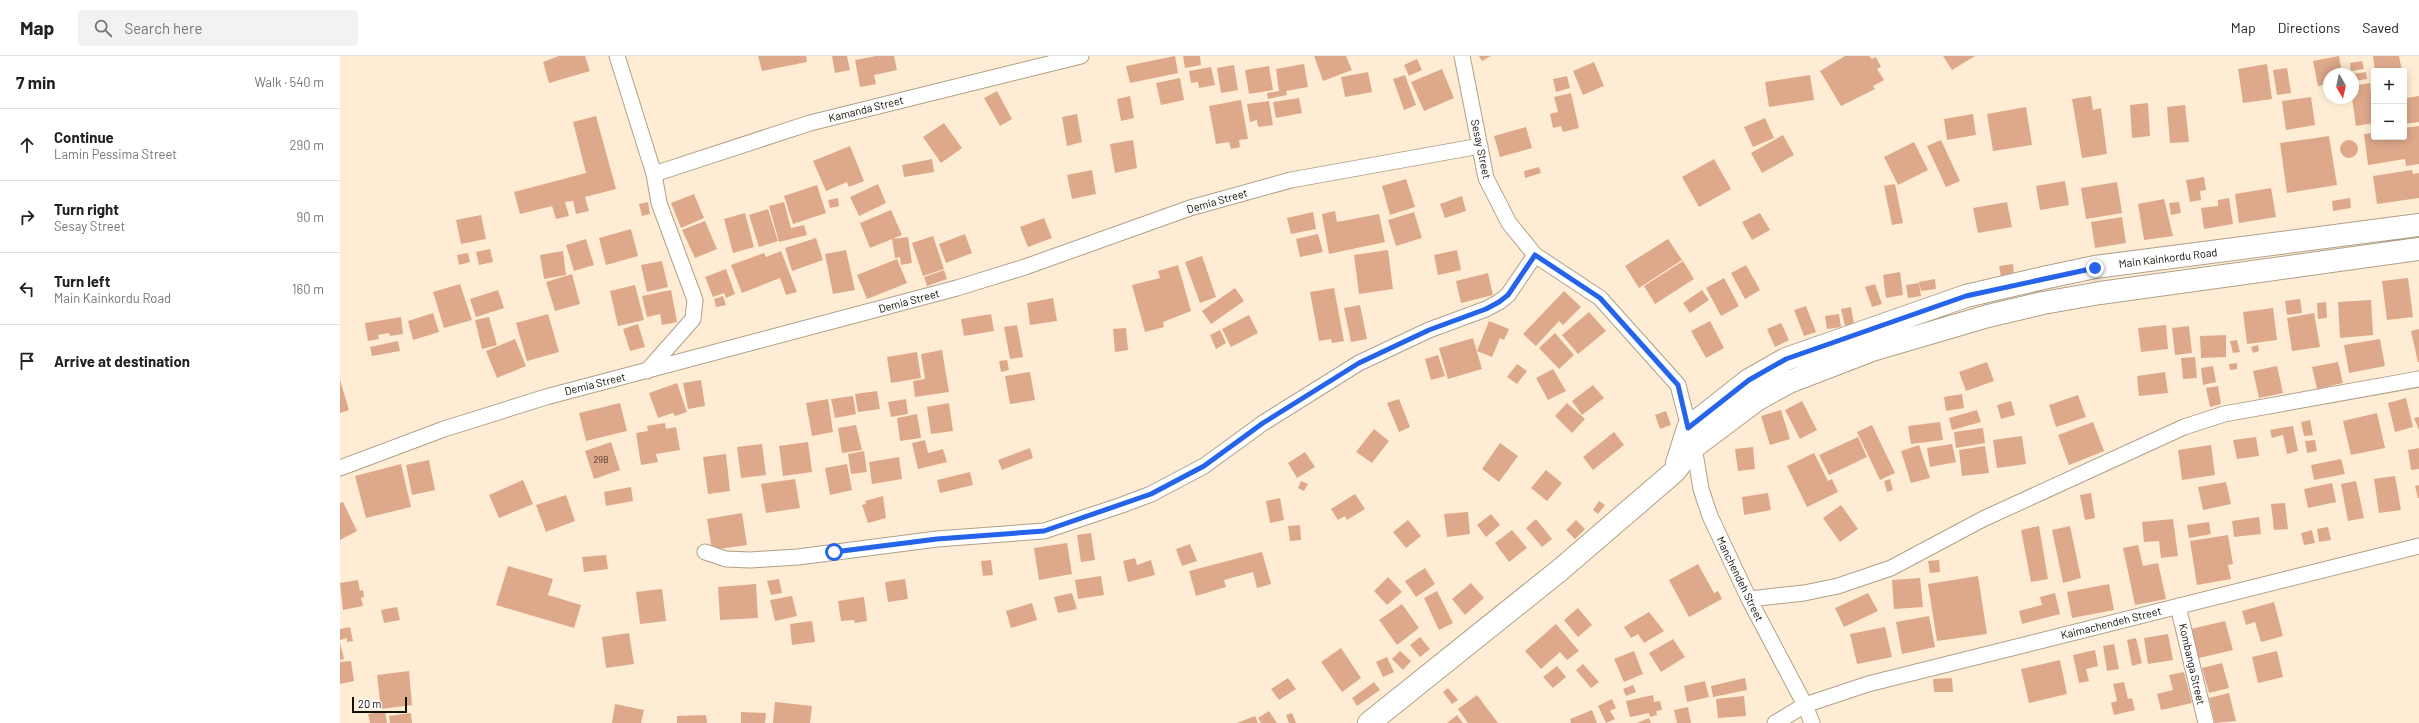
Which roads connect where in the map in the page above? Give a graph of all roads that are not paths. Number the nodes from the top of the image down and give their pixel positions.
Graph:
1 (617, 56) edge
2 (1081, 56) edge
3 (1462, 56) edge
4 (1480, 146) junction
5 (654, 174) junction
6 (2419, 225) edge
7 (2419, 249) edge
8 (1535, 255) junction
9 (2095, 268) junction
10 (2100, 293) junction
11 (647, 371) junction
12 (2419, 379) edge
13 (1691, 438) junction
14 (340, 468) edge
15 (2419, 546) edge
16 (705, 552) dead end
17 (1749, 599) junction
18 (2178, 606) junction
19 (1805, 705) junction
20 (1369, 723) edge
21 (1775, 723) edge
22 (1812, 723) edge
23 (2206, 723) edge

1 - 5 street
2 - 5 street, Kamanda Street
3 - 4 street, Sesay Street
4 - 8 street, Sesay Street
4 - 11 street, Demia Street
5 - 11 street
6 - 9 main road, Main Kainkordu Road
7 - 10 main road
8 - 13 street, Sesay Street
8 - 16 street
9 - 10 main road
9 - 13 main road, Main Kainkordu Road
10 - 13 main road
11 - 14 street, Demia Street
12 - 17 street
13 - 17 street, Manchendeh Street
13 - 20 main road
15 - 18 street, Kaimachendeh Street
17 - 19 street, Manchendeh Street
18 - 19 street, Kaimachendeh Street
18 - 23 street, Kombanga Street
19 - 21 street, Kaimachendeh Street
19 - 22 street, Manchendeh Street

